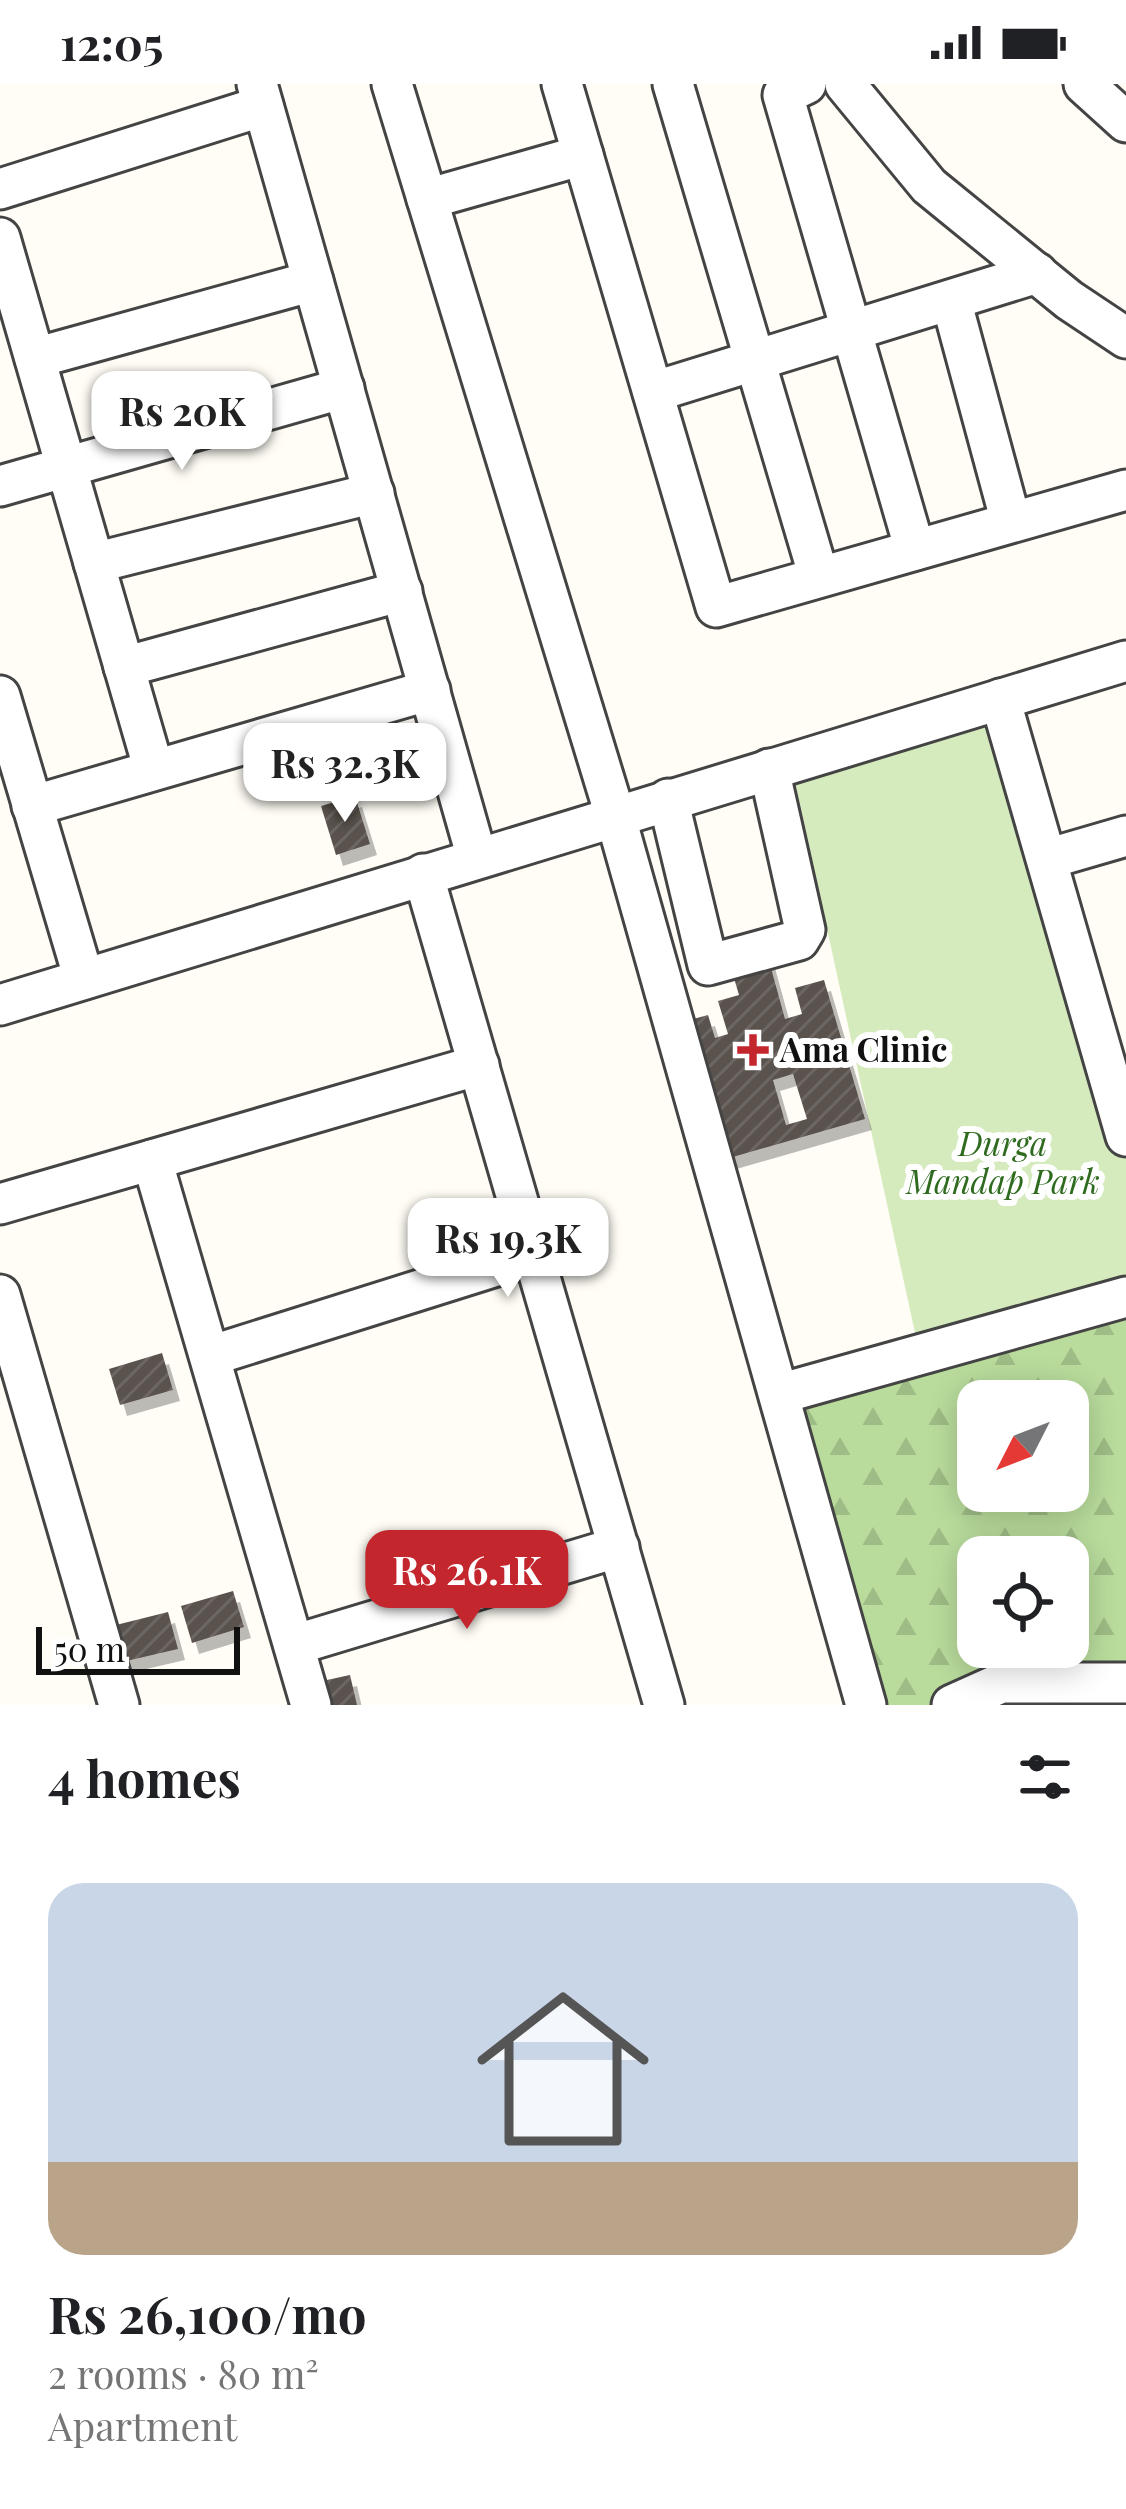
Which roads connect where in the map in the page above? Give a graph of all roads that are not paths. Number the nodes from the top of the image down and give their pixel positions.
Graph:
1 (392, 84) edge
2 (562, 84) edge
3 (673, 84) edge
4 (806, 84) edge
5 (845, 84) edge
6 (1084, 84) edge
7 (260, 95) edge
8 (1126, 122) edge
9 (583, 155) junction
10 (0, 189) edge
11 (427, 199) junction
12 (0, 238) edge
13 (1037, 273) junction
14 (313, 281) junction
15 (951, 300) junction
16 (851, 331) junction
17 (1126, 338) edge
18 (34, 358) junction
19 (755, 360) junction
20 (344, 388) junction
21 (652, 392) junction
22 (66, 467) junction
23 (0, 486) edge
24 (1126, 490) edge
25 (374, 493) junction
26 (1011, 522) junction
27 (915, 550) junction
28 (94, 563) junction
29 (819, 577) junction
30 (401, 591) junction
31 (1126, 661) edge
32 (124, 668) junction
33 (430, 690) junction
34 (0, 696) edge
35 (1000, 699) junction
36 (769, 769) junction
37 (154, 770) junction
38 (668, 799) junction
39 (32, 806) junction
40 (615, 815) junction
41 (1126, 836) edge
42 (477, 858) junction
43 (1047, 860) junction
44 (423, 874) junction
45 (84, 979) junction
46 (0, 1005) edge
47 (479, 1065) junction
48 (1126, 1136) edge
49 (152, 1160) junction
50 (0, 1204) edge
51 (534, 1255) junction
52 (0, 1295) edge
53 (1126, 1297) edge
54 (209, 1356) junction
55 (778, 1394) junction
56 (619, 1547) junction
57 (293, 1645) junction
58 (1126, 1683) edge
59 (119, 1705) edge
60 (311, 1705) edge
61 (664, 1705) edge
62 (866, 1705) edge
63 (952, 1705) edge

1 - 11 street
2 - 9 street
3 - 19 street
4 - 16 street
5 - 13 street
6 - 8 street
7 - 10 street
7 - 14 street
9 - 11 street
9 - 21 street
11 - 40 street
12 - 18 street
13 - 15 street
13 - 17 street
14 - 18 street
14 - 20 street
15 - 16 street
15 - 26 street
16 - 19 street
16 - 27 street
18 - 22 street
19 - 21 street
19 - 29 street
20 - 22 street
20 - 25 street
21 - 29 street
22 - 23 street
22 - 28 street
24 - 26 street
25 - 28 street
25 - 30 street
26 - 27 street
27 - 29 street
28 - 32 street
30 - 32 street
30 - 33 street
31 - 35 street
32 - 37 street
33 - 37 street
33 - 42 street
34 - 39 street
35 - 36 street
35 - 43 street
36 - 38 street
36 - 38 street
37 - 39 street
38 - 40 street
39 - 45 street
40 - 42 street
40 - 55 street
41 - 43 street
42 - 44 street
43 - 48 street
44 - 45 street
44 - 47 street
45 - 46 street
47 - 49 street
47 - 51 street
49 - 50 street
49 - 54 street
51 - 54 street
51 - 56 street
52 - 59 street
53 - 55 street
54 - 57 street
55 - 62 street
56 - 57 street
56 - 61 street
57 - 60 street
58 - 63 street

